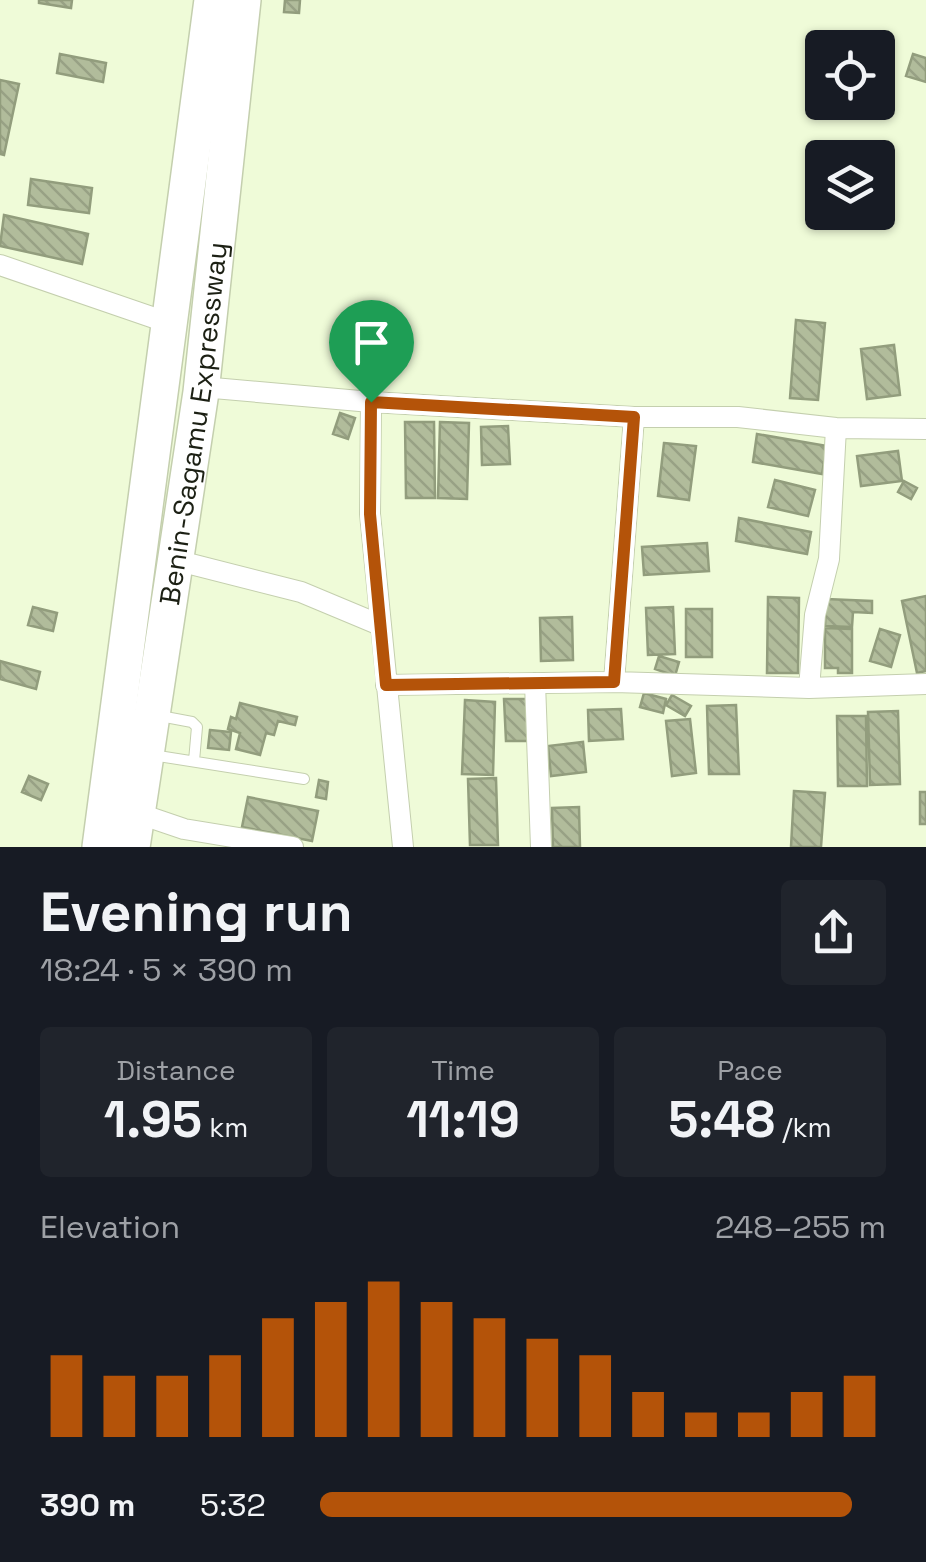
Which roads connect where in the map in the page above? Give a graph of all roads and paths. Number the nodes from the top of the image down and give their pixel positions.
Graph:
1 (212, 0) edge
2 (242, 0) edge
3 (0, 265) edge
4 (169, 323) junction
5 (202, 387) junction
6 (371, 402) junction
7 (634, 417) junction
8 (836, 428) junction
9 (926, 429) edge
10 (175, 560) junction
11 (380, 625) junction
12 (614, 682) junction
13 (535, 683) junction
14 (926, 684) edge
15 (386, 685) junction
16 (809, 688) junction
17 (150, 715) junction
18 (144, 754) junction
19 (194, 762) junction
20 (304, 779) dead end
21 (134, 830) edge
22 (100, 847) edge
23 (294, 847) edge
24 (403, 847) edge
25 (541, 847) edge

1 - 4 highway
2 - 5 highway, Benin-Sagamu Expressway
3 - 4 street
4 - 22 highway
5 - 6 street
5 - 10 highway, Benin-Sagamu Expressway
6 - 7 street
6 - 11 street
7 - 8 street
7 - 12 street
8 - 9 street
8 - 16 street
10 - 11 street
10 - 17 highway, Benin-Sagamu Expressway
11 - 15 street
12 - 13 street
12 - 16 street
13 - 15 street
13 - 25 street
14 - 16 street
15 - 24 street
17 - 18 highway, Benin-Sagamu Expressway
17 - 19 lane
18 - 19 lane
18 - 21 highway, Benin-Sagamu Expressway
19 - 20 lane
21 - 23 street

